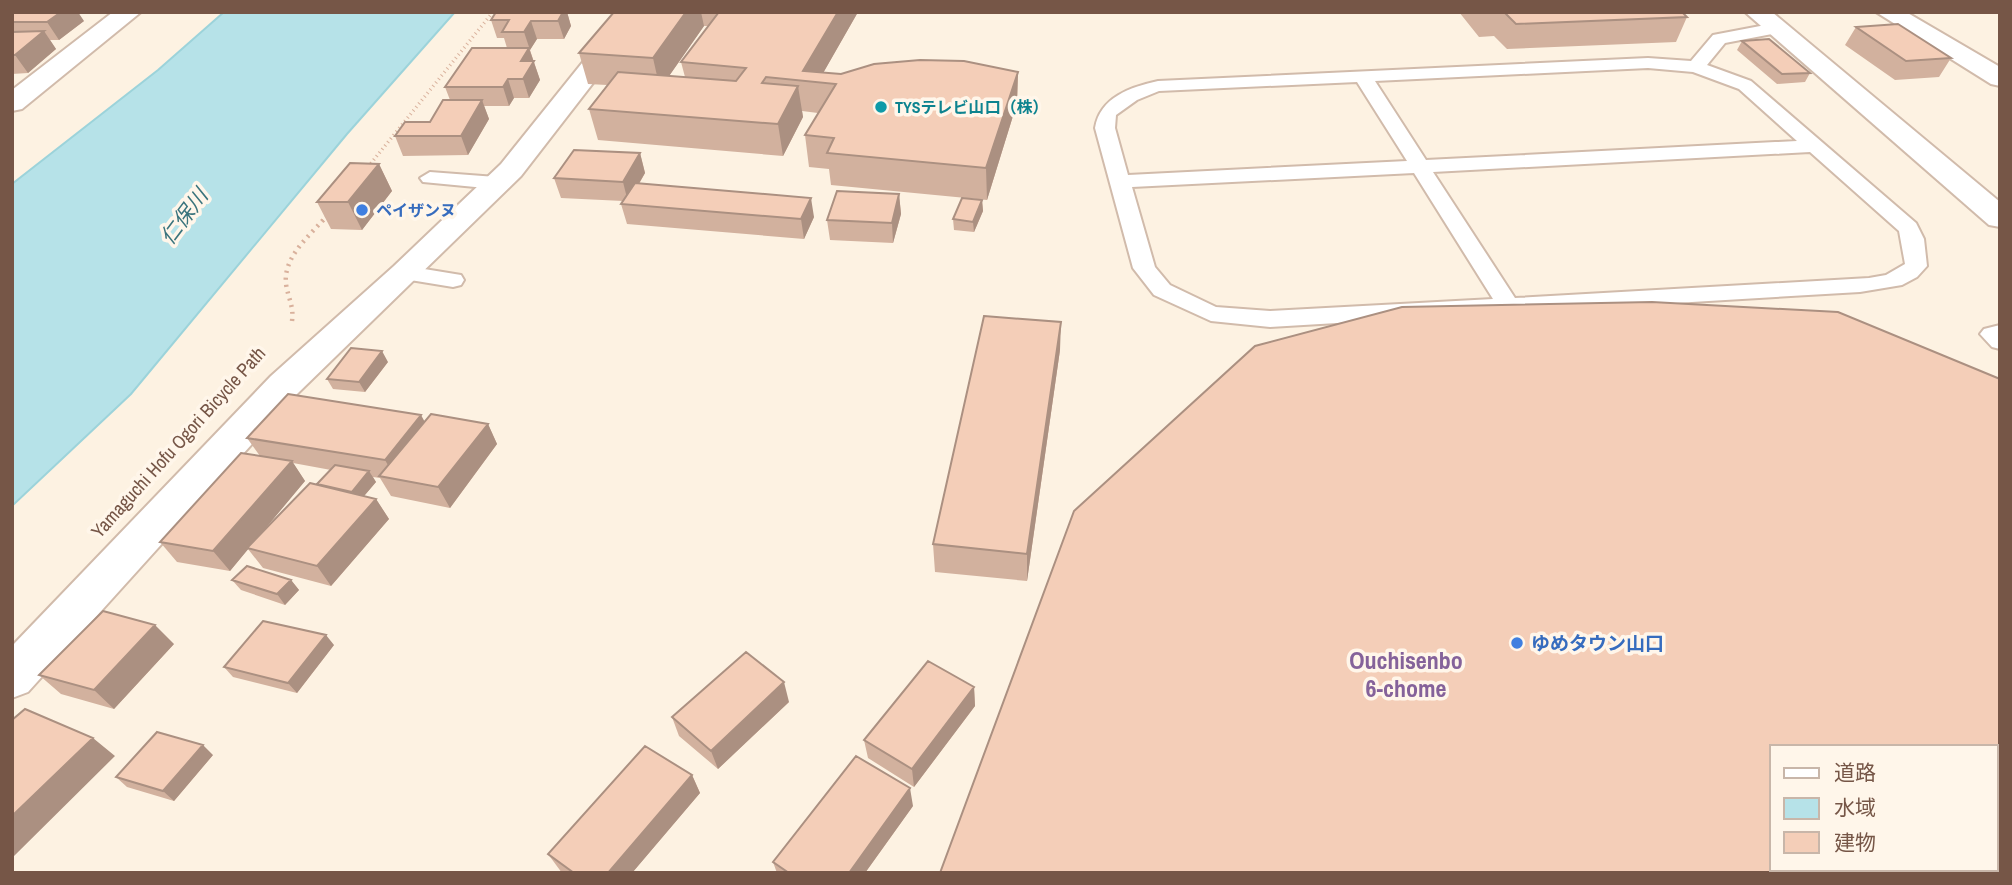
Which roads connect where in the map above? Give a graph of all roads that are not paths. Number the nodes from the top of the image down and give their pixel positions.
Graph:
1 (129, 12) edge
2 (636, 12) edge
3 (1888, 12) edge
4 (1767, 20) edge
5 (1696, 67) junction
6 (1363, 77) junction
7 (2000, 78) edge
8 (12, 103) edge
9 (1814, 146) junction
10 (1420, 166) junction
11 (430, 178) dead end
12 (1119, 181) junction
13 (496, 183) junction
14 (2000, 218) edge
15 (406, 274) junction
16 (453, 280) dead end
17 (1509, 306) junction
18 (2000, 333) edge
19 (2000, 341) edge
20 (12, 678) edge

1 - 8 street
2 - 13 street
3 - 7 street
4 - 5 lane
4 - 14 street
5 - 6 lane
5 - 9 lane
6 - 10 lane
6 - 12 lane
9 - 10 lane
9 - 17 lane
10 - 12 lane
10 - 17 lane
11 - 13 lane
12 - 17 lane
13 - 15 street
15 - 16 lane
15 - 20 street
18 - 19 lane

